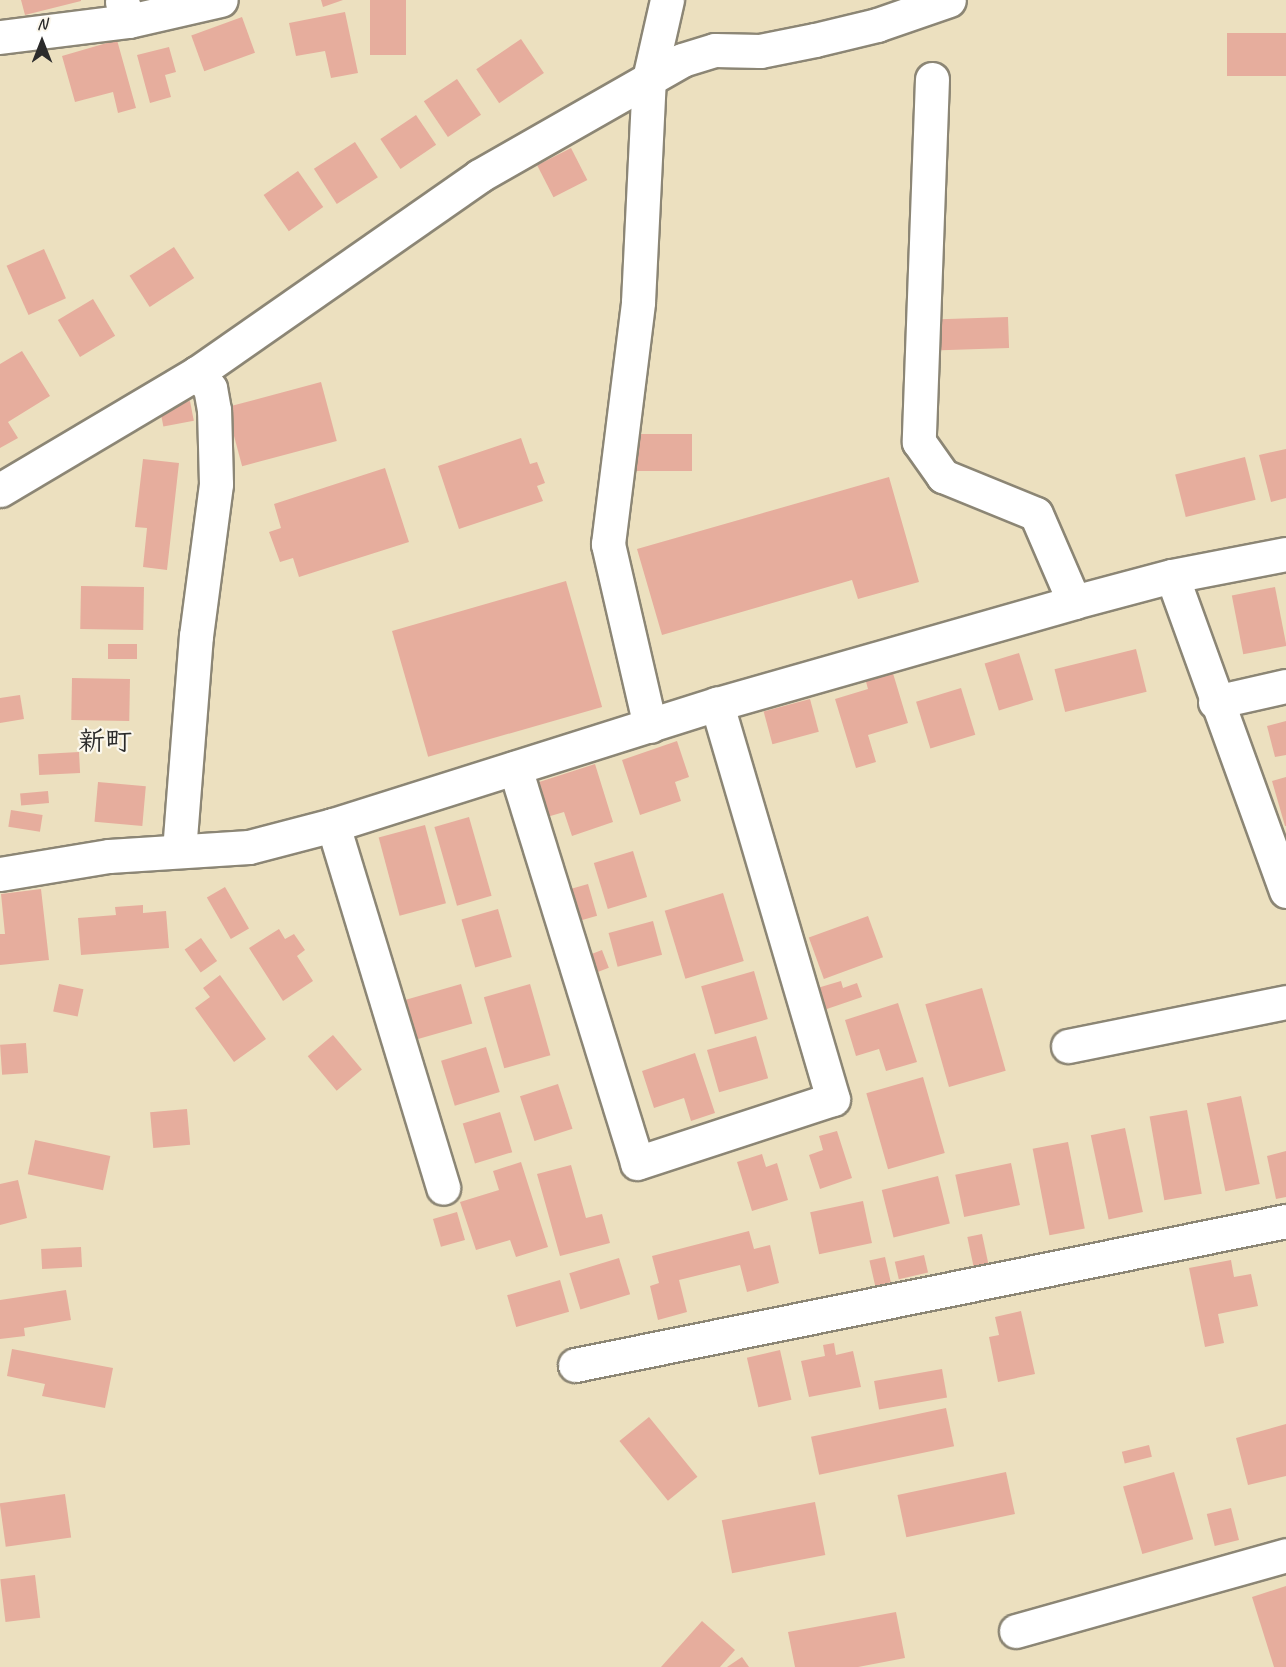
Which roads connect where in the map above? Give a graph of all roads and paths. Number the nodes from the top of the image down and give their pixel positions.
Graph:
1 (221, 0) edge
2 (667, 0) edge
3 (950, 0) edge
4 (125, 11) edge
5 (0, 37) edge
6 (649, 79) junction
7 (932, 79) dead end
8 (197, 373) junction
9 (0, 490) edge
10 (1286, 554) edge
11 (1172, 576) junction
12 (1074, 602) junction
13 (1286, 686) edge
14 (1215, 702) junction
15 (717, 704) junction
16 (650, 726) junction
17 (515, 768) junction
18 (333, 825) junction
19 (178, 851) junction
20 (0, 874) edge
21 (1286, 891) edge
22 (1286, 1002) edge
23 (1068, 1046) dead end
24 (443, 1188) dead end
25 (1286, 1221) edge
26 (575, 1365) dead end
27 (1286, 1555) edge
28 (1016, 1631) dead end

1 - 4 street
2 - 6 street
3 - 6 street
4 - 5 street
6 - 8 street
6 - 16 street
7 - 12 street
8 - 9 street
8 - 19 street
10 - 11 street
11 - 12 street
11 - 14 street
12 - 15 street
13 - 14 street
14 - 21 street
15 - 16 street
15 - 17 street
16 - 17 street
17 - 18 street
18 - 19 street
18 - 24 street
19 - 20 street
22 - 23 street
25 - 26 street
27 - 28 street

